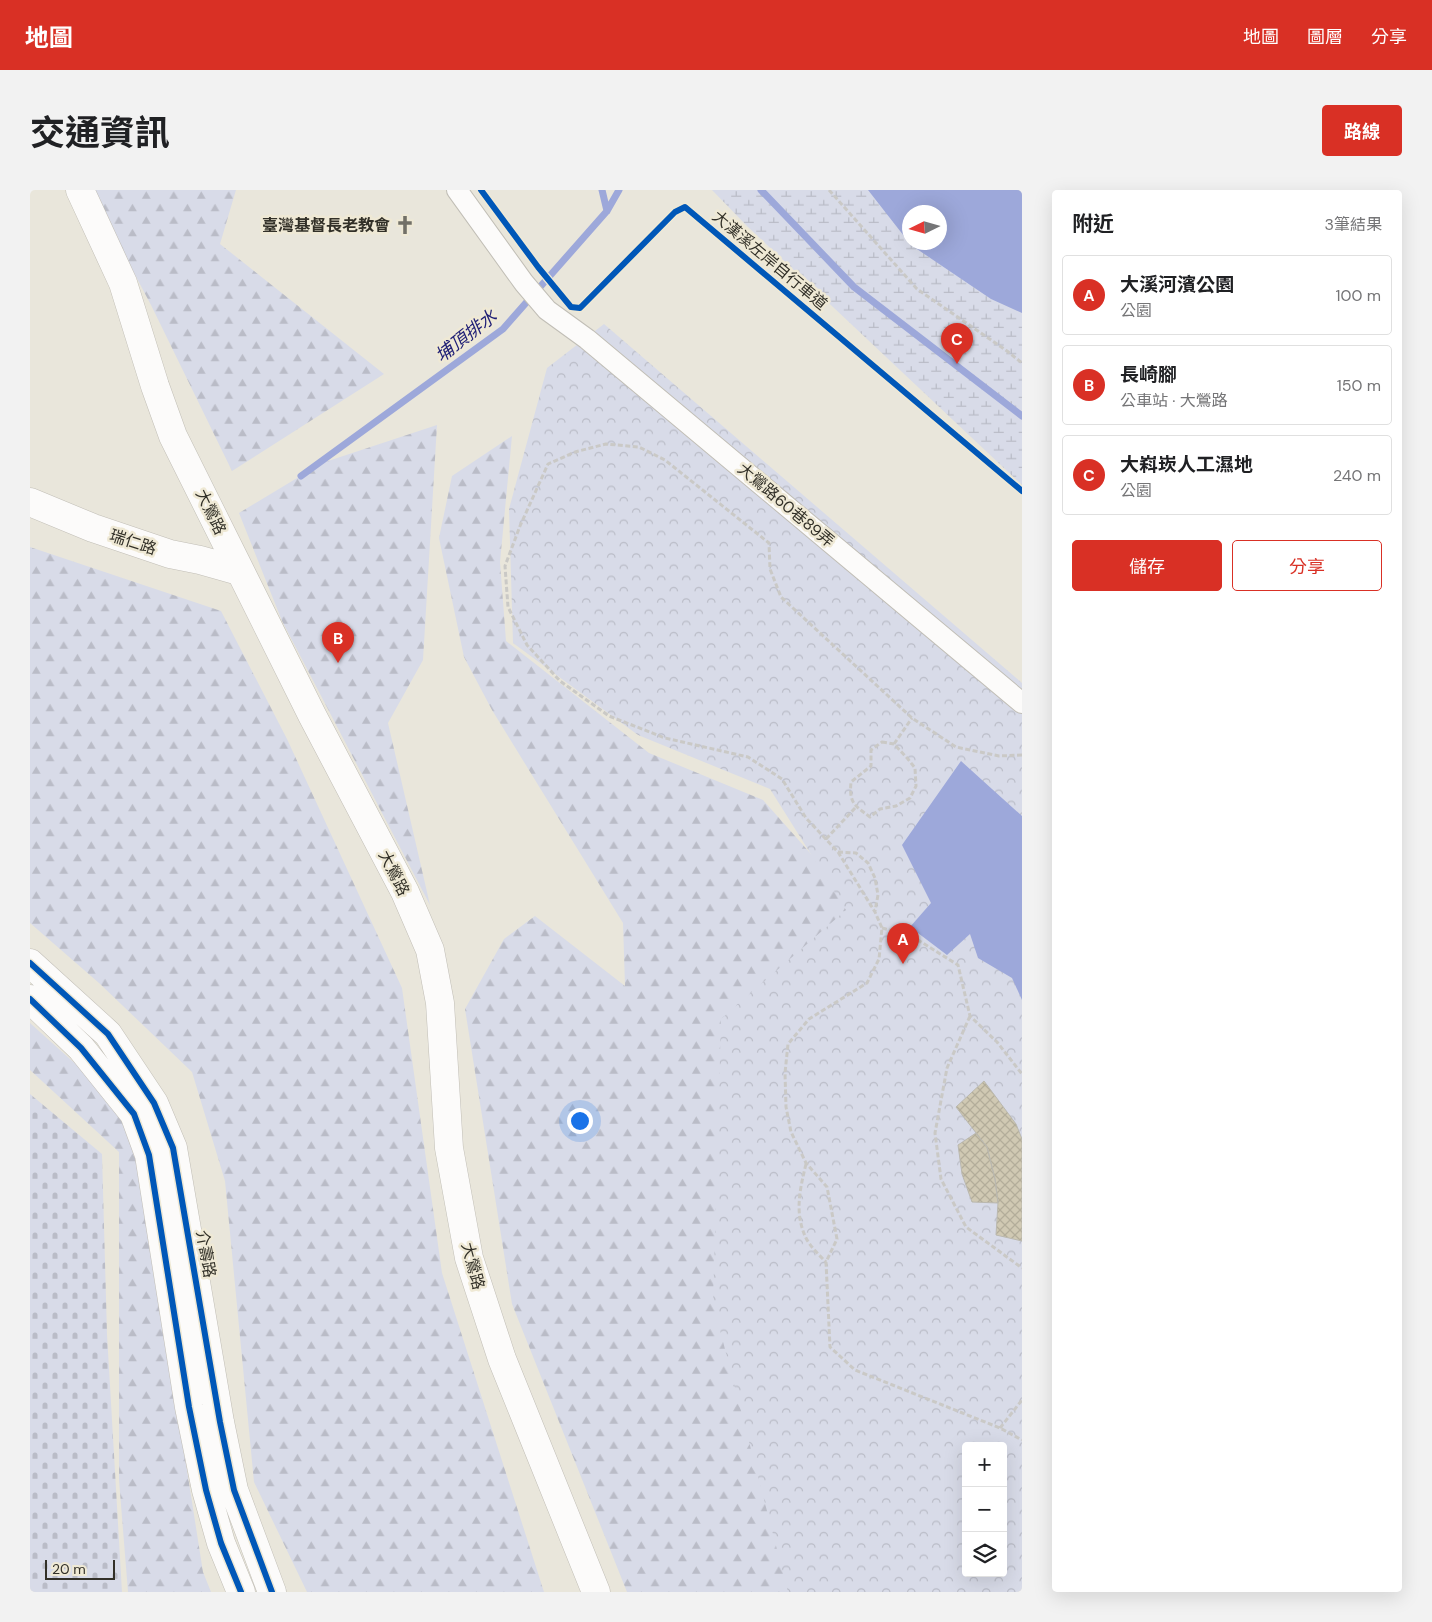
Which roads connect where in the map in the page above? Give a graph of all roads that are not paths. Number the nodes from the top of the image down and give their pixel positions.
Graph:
1 (80, 190) edge
2 (457, 190) edge
3 (30, 502) edge
4 (239, 571) junction
5 (1022, 704) edge
6 (30, 963) edge
7 (30, 999) edge
8 (241, 1592) edge
9 (272, 1592) edge
10 (596, 1592) edge

1 - 4 street, 大鶯路
2 - 5 street, 大鶯路60巷89弄
3 - 4 street, 瑞仁路
4 - 10 street, 大鶯路
6 - 9 street, 介壽路
7 - 8 street

